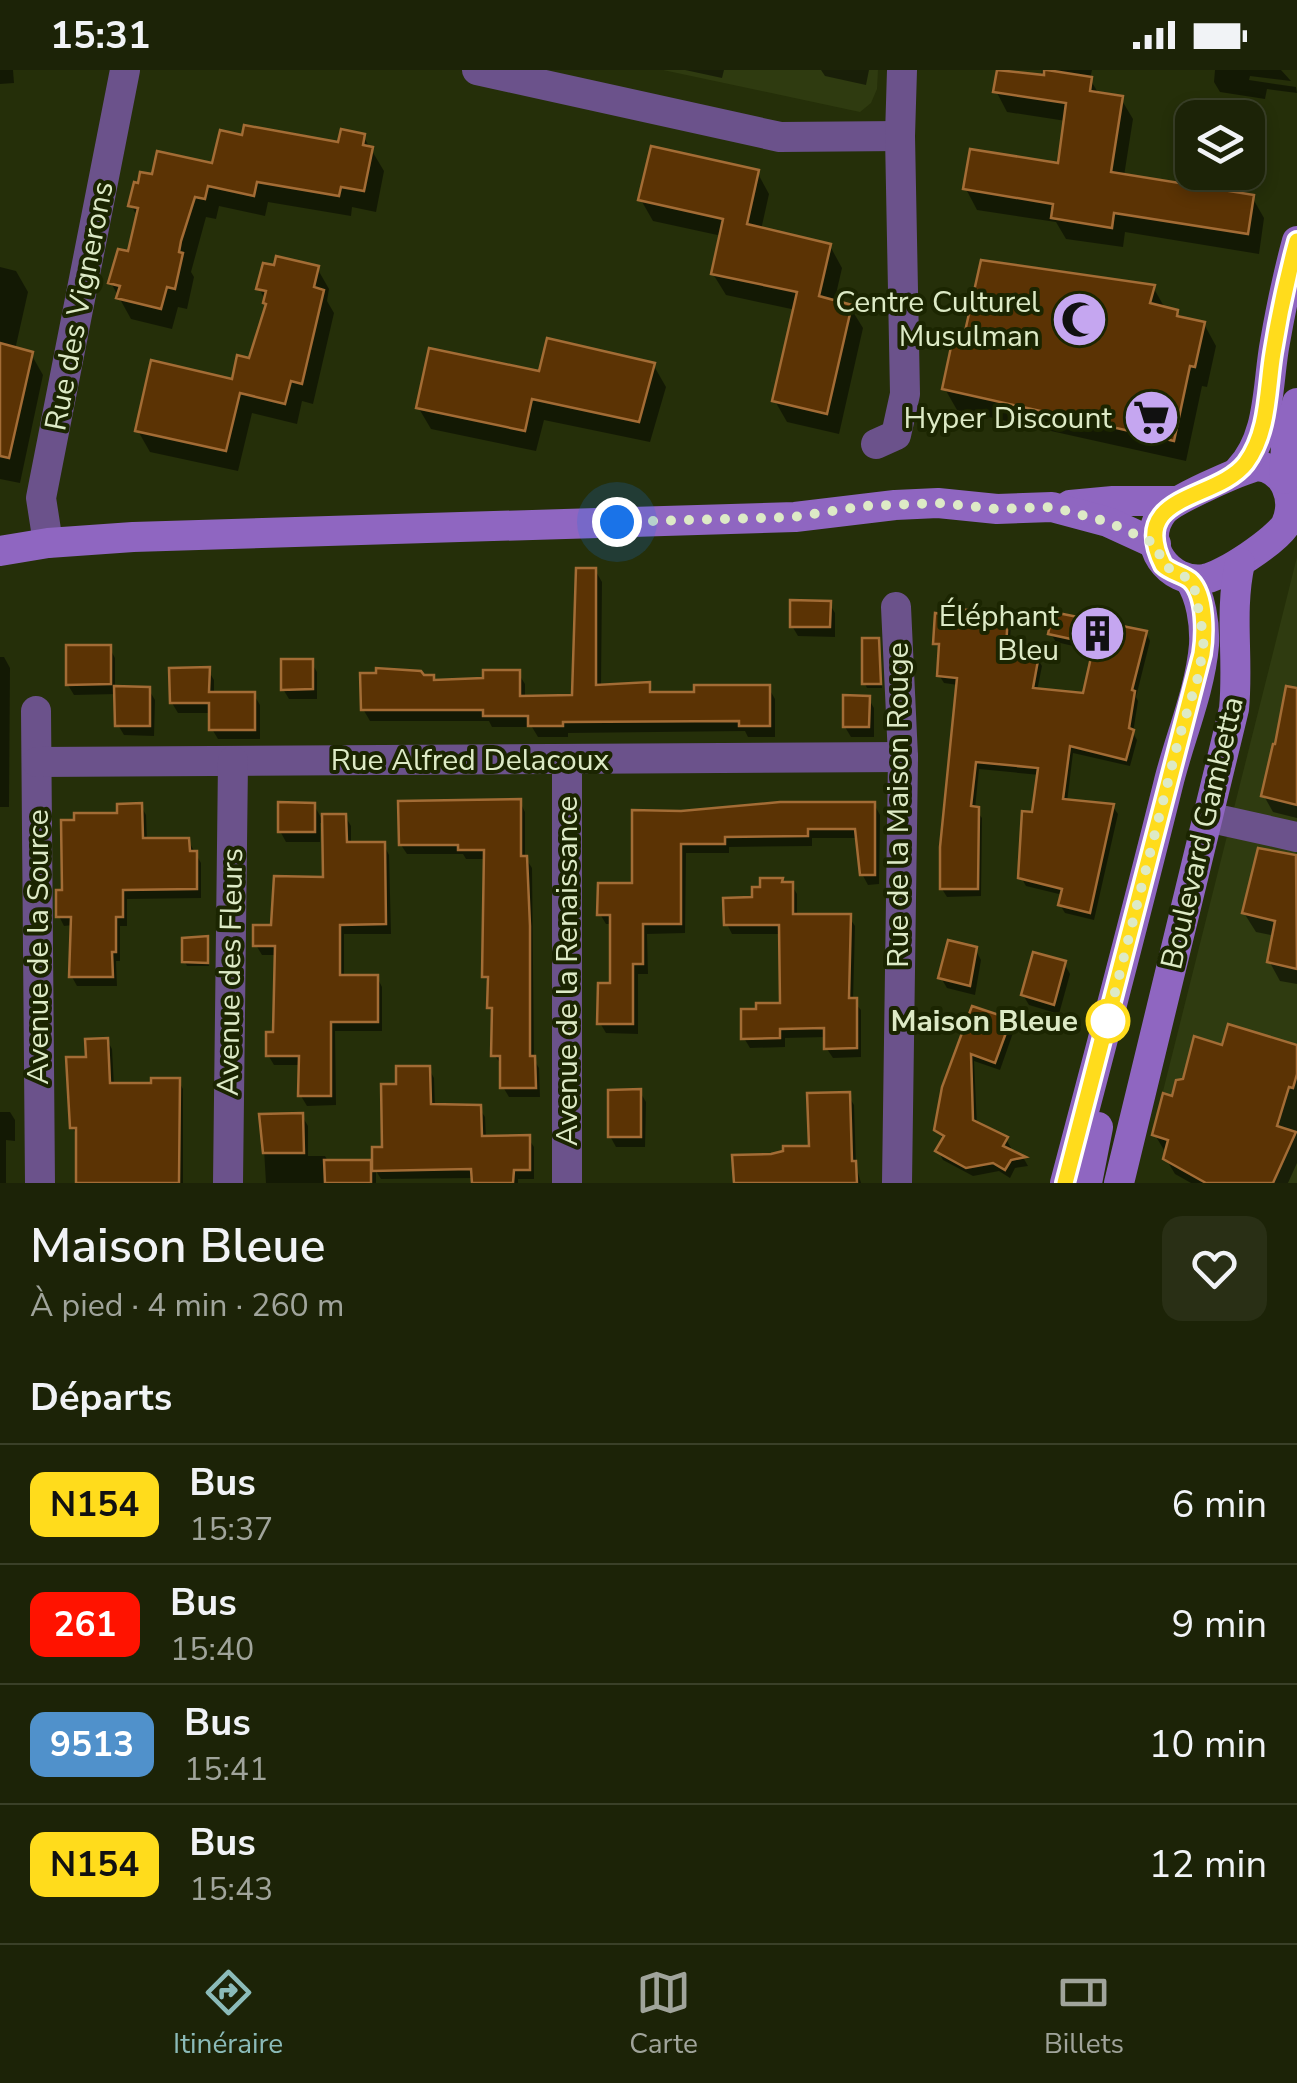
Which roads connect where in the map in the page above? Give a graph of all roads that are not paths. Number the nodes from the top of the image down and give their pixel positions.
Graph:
1 (125, 70) edge
2 (477, 70) edge
3 (902, 70) edge
4 (900, 136) junction
5 (1297, 241) edge
6 (1297, 403) edge
7 (876, 444) dead end
8 (1239, 470) junction
9 (1289, 486) edge
10 (1177, 501) junction
11 (1052, 507) junction
12 (1290, 526) edge
13 (48, 543) junction
14 (1156, 544) junction
15 (0, 551) edge
16 (1240, 563) junction
17 (1189, 579) junction
18 (896, 606) dead end
19 (36, 710) dead end
20 (903, 757) junction
21 (567, 759) junction
22 (232, 761) junction
23 (37, 762) junction
24 (1206, 817) junction
25 (1297, 837) edge
26 (1097, 1064) junction
27 (40, 1183) edge
28 (228, 1183) edge
29 (567, 1183) edge
30 (897, 1183) edge
31 (1064, 1183) edge
32 (1088, 1183) edge
33 (1118, 1183) edge

1 - 13 street, Rue des Vignerons
2 - 4 street
3 - 4 street
4 - 7 street
5 - 8 main road
6 - 9 main road
8 - 9 main road
8 - 10 main road
9 - 12 main road
10 - 11 main road
10 - 14 main road
11 - 13 main road
11 - 14 main road
12 - 16 main road
13 - 15 main road
14 - 17 main road
16 - 17 main road
16 - 24 main road, Boulevard Gambetta
17 - 26 main road, Boulevard Gambetta
18 - 20 street, Rue de la Maison Rouge
19 - 23 street, Avenue de la Source
20 - 21 street, Rue Alfred Delacoux
20 - 30 street, Rue de la Maison Rouge
21 - 22 street, Rue Alfred Delacoux
21 - 29 street, Avenue de la Renaissance
22 - 23 street, Rue Alfred Delacoux
22 - 28 street, Avenue des Fleurs
23 - 27 street, Avenue de la Source
24 - 25 street
24 - 33 main road, Boulevard Gambetta
26 - 31 main road, Boulevard Gambetta
26 - 32 main road

